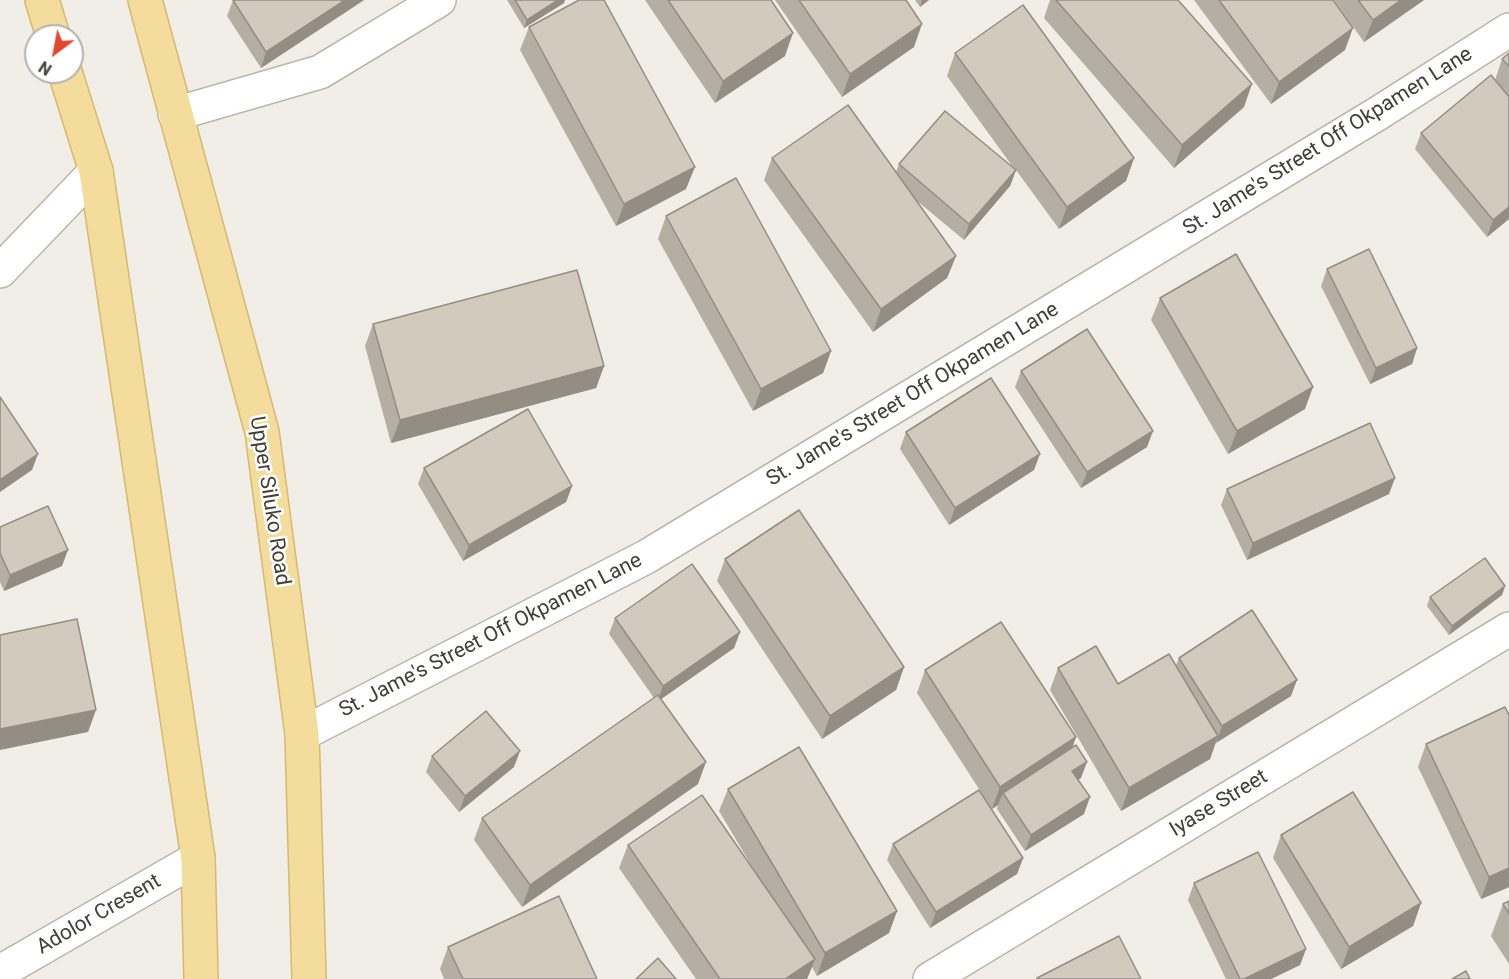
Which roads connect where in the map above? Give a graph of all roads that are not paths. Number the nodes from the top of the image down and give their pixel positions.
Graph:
1 (42, 0) edge
2 (145, 0) edge
3 (439, 0) edge
4 (49, 24) edge
5 (1509, 30) edge
6 (69, 84) edge
7 (175, 114) junction
8 (96, 171) junction
9 (0, 271) edge
10 (1509, 629) edge
11 (302, 734) junction
12 (198, 858) junction
13 (0, 972) edge
14 (201, 979) edge
15 (309, 979) edge
16 (930, 979) edge

1 - 4 main road
2 - 7 main road, Upper Siluko Road
3 - 7 street
5 - 11 street, St. Jame's Street Off Okpamen Lane
6 - 8 main road
7 - 11 main road, Upper Siluko Road
8 - 9 street
8 - 12 main road
10 - 16 street, Iyase Street
11 - 15 main road, Upper Siluko Road
12 - 13 street, Adolor Cresent
12 - 14 main road

